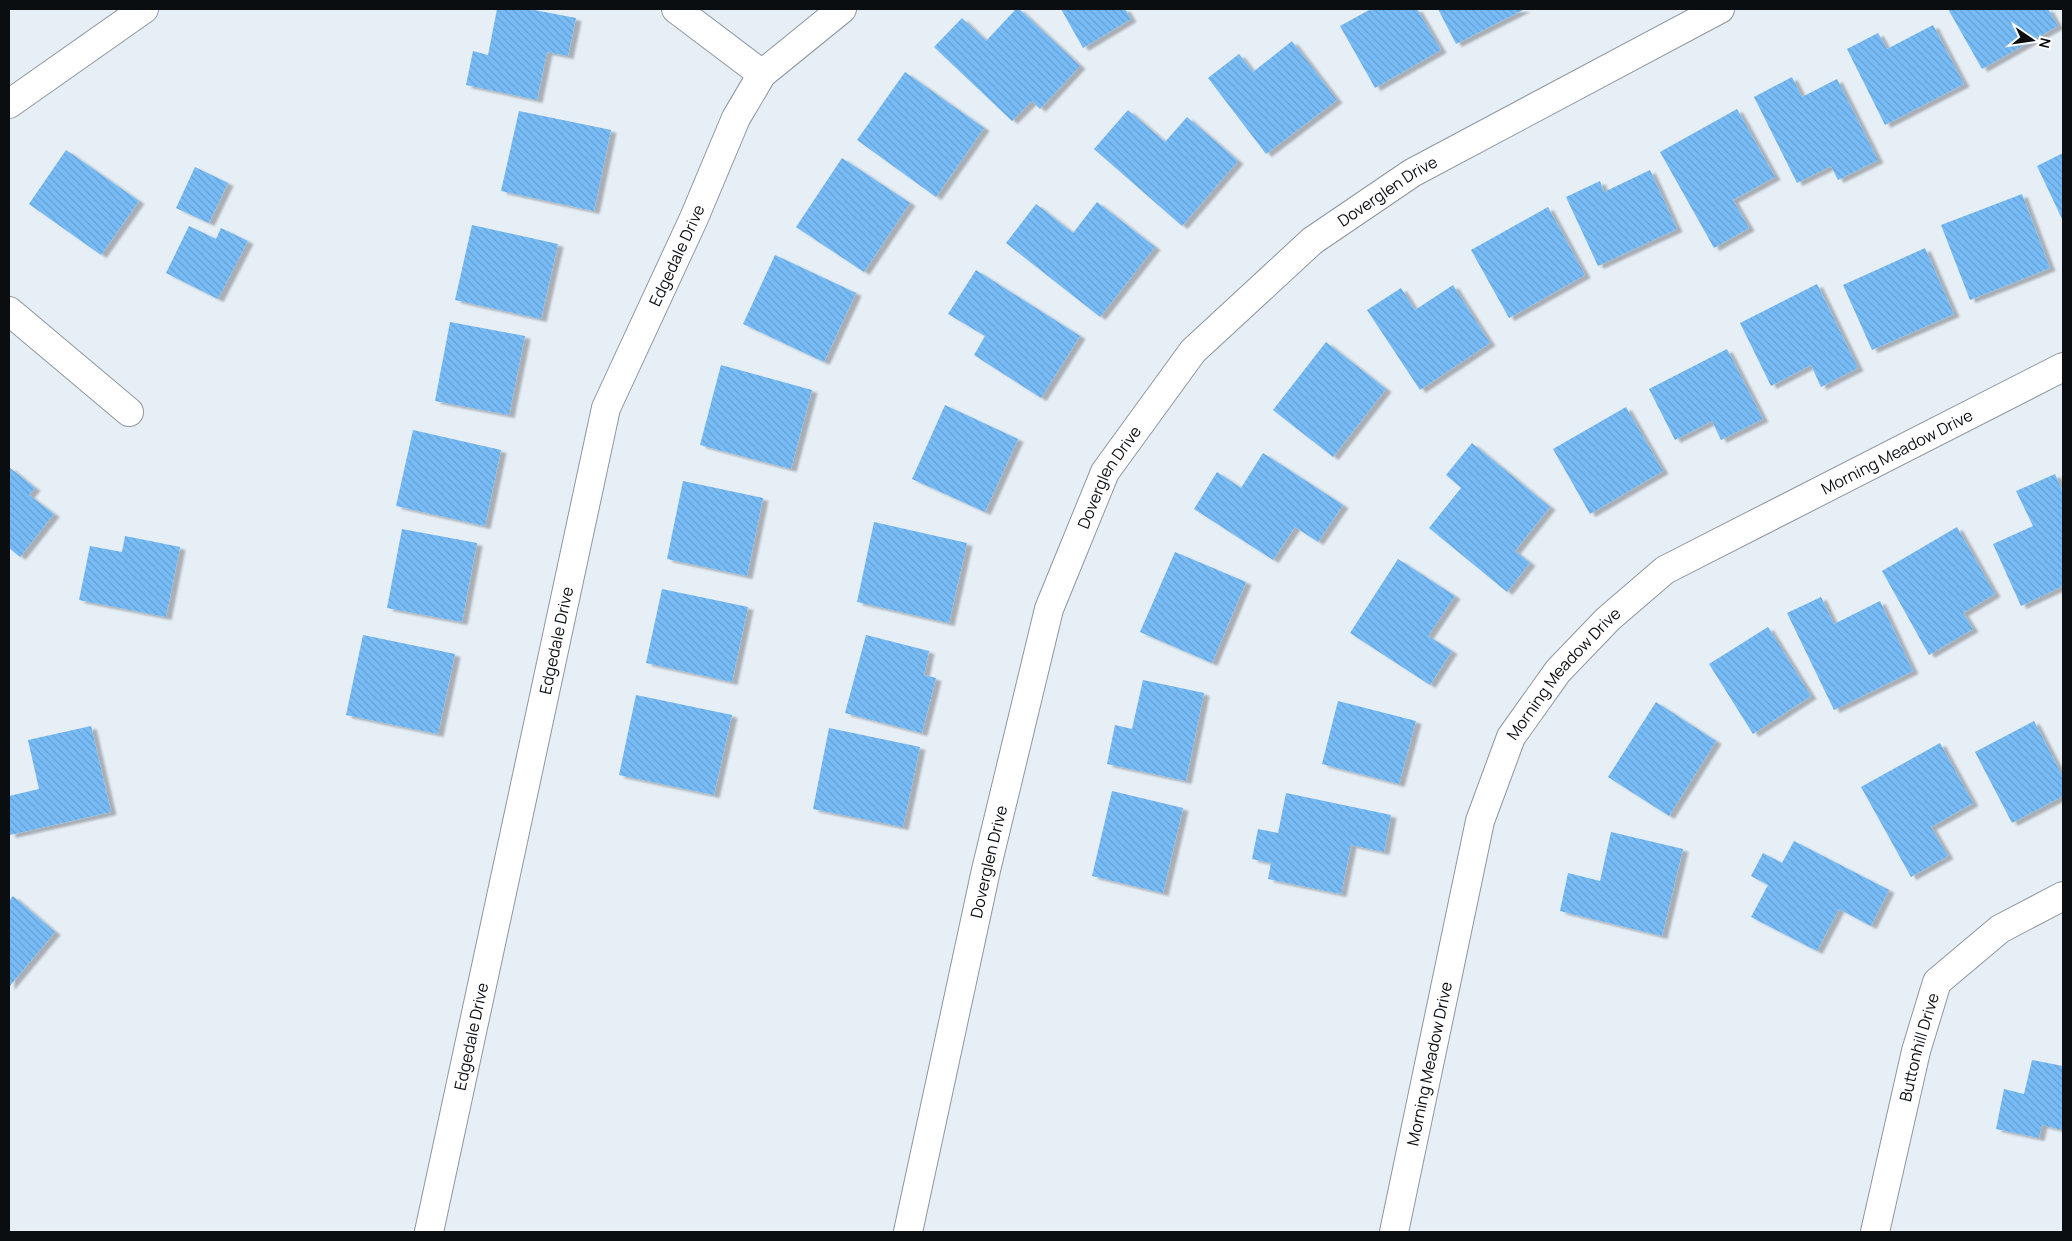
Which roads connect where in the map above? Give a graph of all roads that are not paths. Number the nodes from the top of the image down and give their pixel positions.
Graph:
1 (144, 9) edge
2 (676, 9) edge
3 (842, 9) edge
4 (1720, 9) edge
5 (762, 74) junction
6 (9, 104) edge
7 (9, 310) edge
8 (2063, 367) edge
9 (129, 412) dead end
10 (2063, 896) edge
11 (429, 1232) edge
12 (908, 1232) edge
13 (1394, 1232) edge
14 (1875, 1232) edge

1 - 6 street
2 - 5 street
3 - 5 street, Edgedale Drive
4 - 12 street, Doverglen Drive
5 - 11 street, Edgedale Drive
7 - 9 street
8 - 13 street, Morning Meadow Drive
10 - 14 street, Buttonhill Drive

